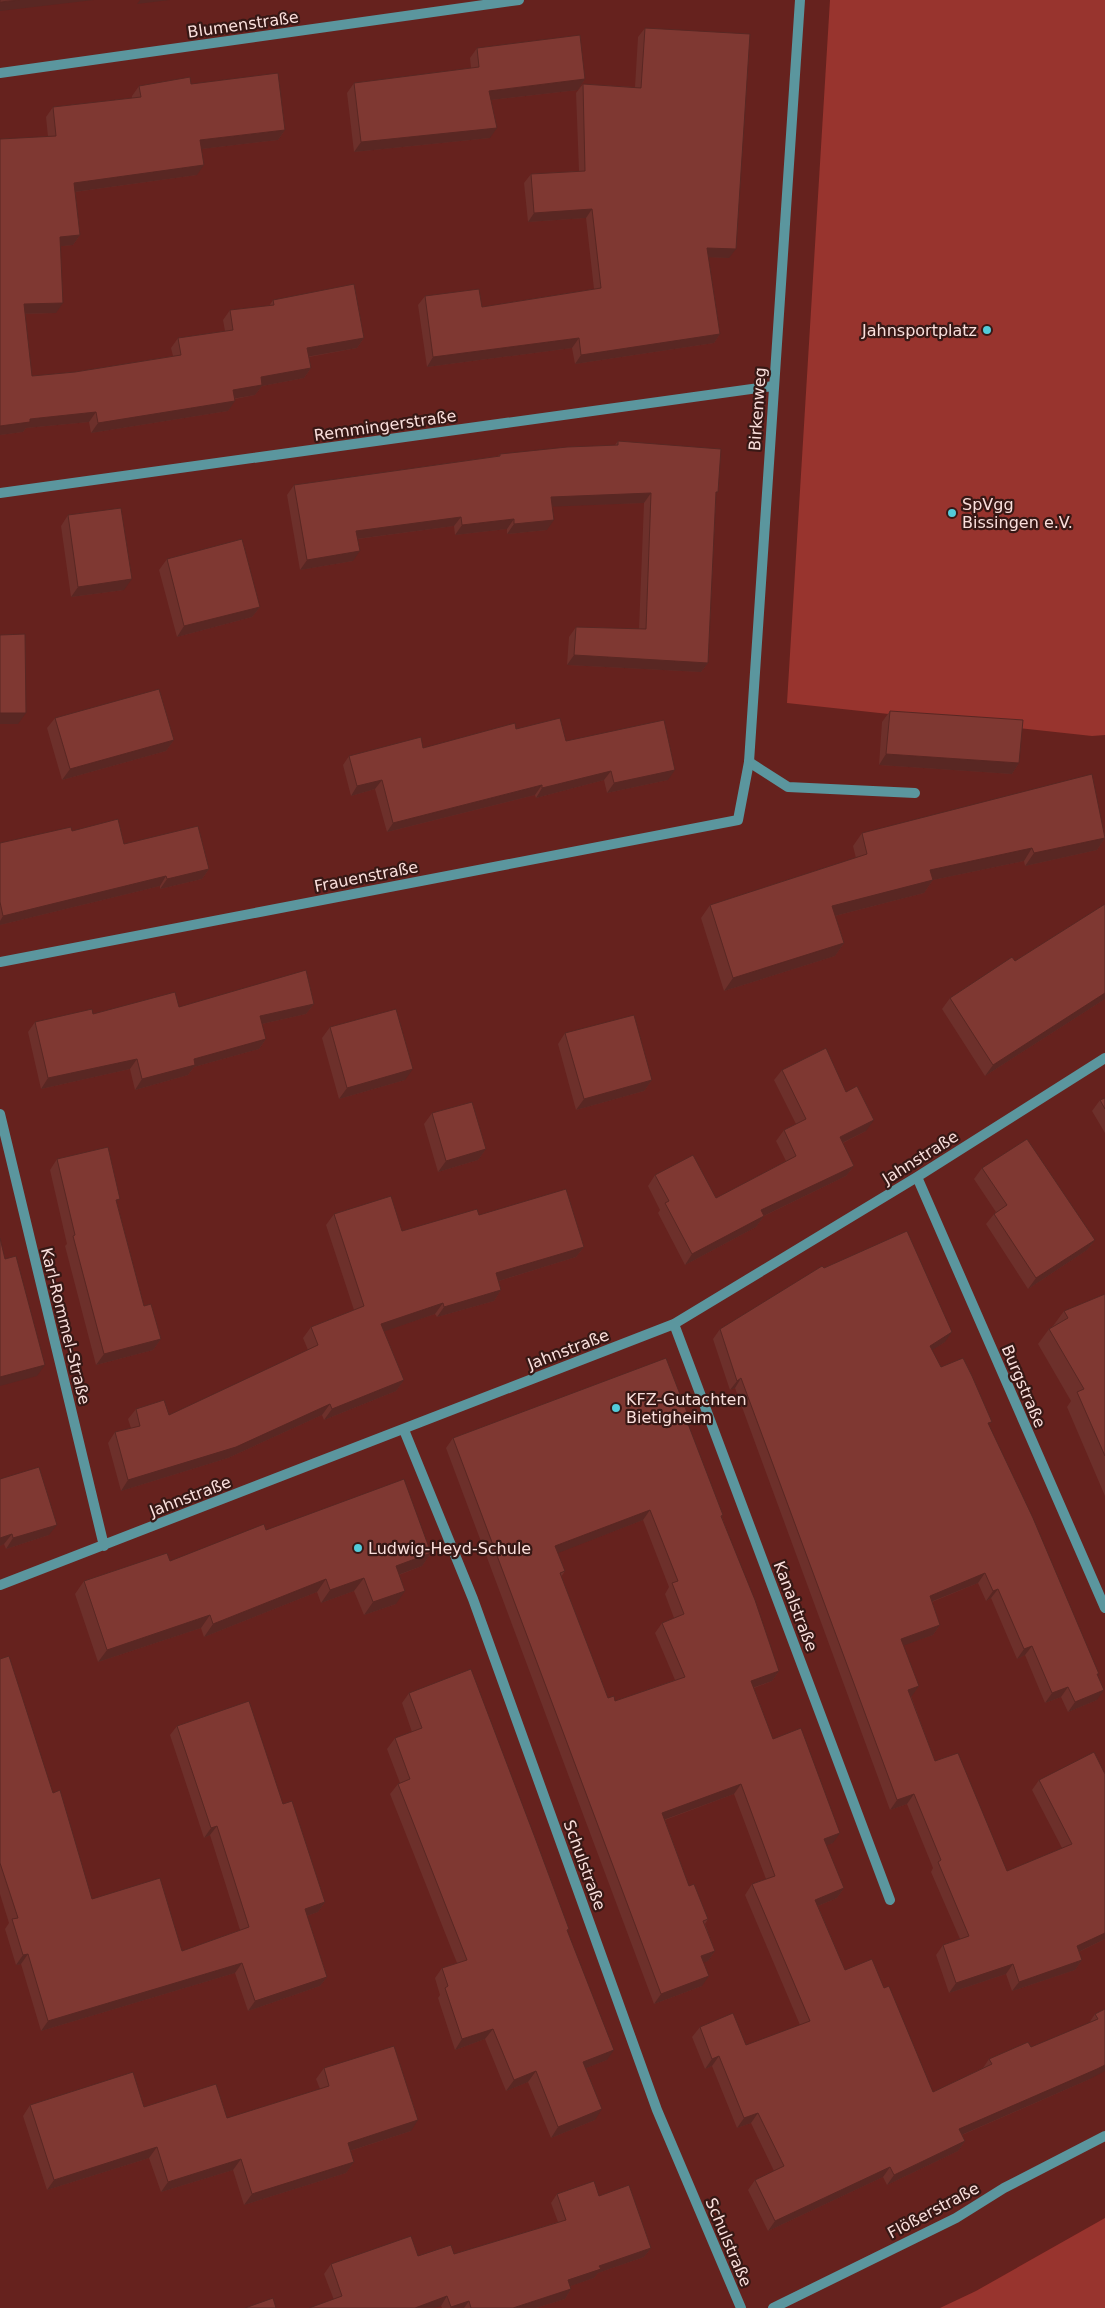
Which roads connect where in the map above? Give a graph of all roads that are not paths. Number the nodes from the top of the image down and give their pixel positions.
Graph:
1 (519, 0) edge
2 (800, 0) edge
3 (0, 73) edge
4 (773, 386) junction
5 (0, 494) edge
6 (749, 762) junction
7 (915, 793) dead end
8 (738, 820) joint
9 (0, 962) edge
10 (1105, 1058) edge
11 (0, 1114) edge
12 (917, 1177) junction
13 (674, 1324) junction
14 (404, 1430) junction
15 (104, 1546) junction
16 (0, 1586) edge
17 (1105, 1608) edge
18 (890, 1900) dead end
19 (1105, 2136) edge
20 (741, 2308) edge
21 (773, 2308) edge

1 - 3 street, Blumenstraße
2 - 4 street, Birkenweg
4 - 5 street, Remmingerstraße
4 - 6 street, Birkenweg
6 - 7 street
6 - 8 street, Birkenweg
8 - 9 street, Frauenstraße
10 - 12 street, Jahnstraße
11 - 15 street, Karl-Rommel-Straße
12 - 13 street, Jahnstraße
12 - 17 street, Burgstraße
13 - 14 street, Jahnstraße
13 - 18 street, Kanalstraße
14 - 15 street, Jahnstraße
14 - 20 street, Schulstraße
15 - 16 street, Jahnstraße
19 - 21 street, Flößerstraße

